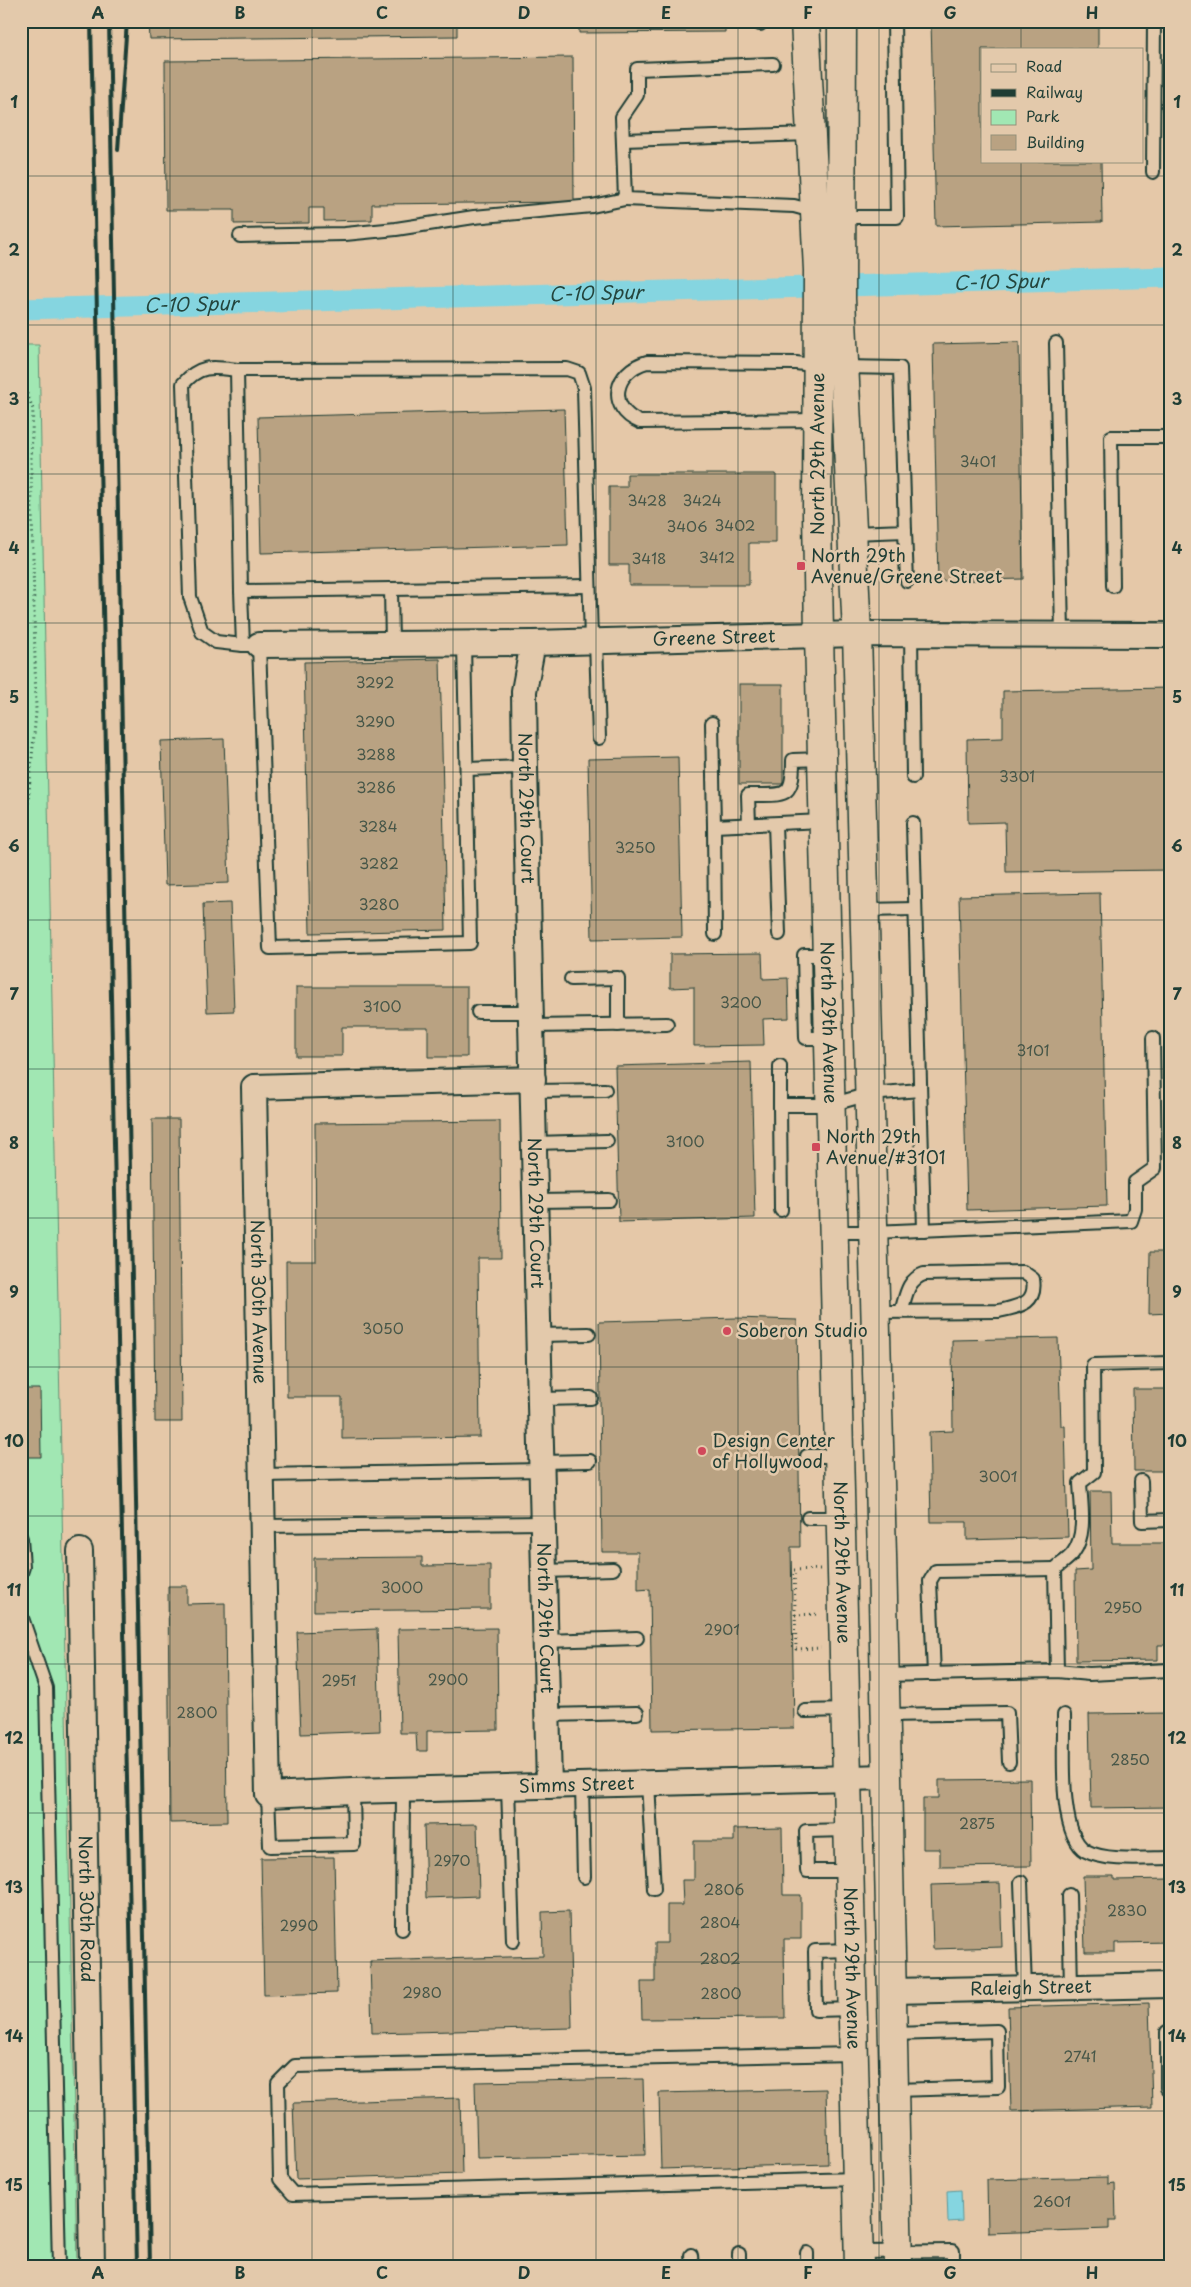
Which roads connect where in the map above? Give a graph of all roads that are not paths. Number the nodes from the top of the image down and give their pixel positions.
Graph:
1 (805, 21) edge
2 (842, 21) edge
3 (894, 21) edge
4 (1154, 21) edge
5 (773, 64) dead end
6 (810, 134) junction
7 (623, 140) junction
8 (1153, 172) dead end
9 (625, 199) junction
10 (815, 211) junction
11 (842, 218) junction
12 (240, 236) dead end
13 (830, 270) junction
14 (1056, 342) dead end
15 (831, 367) junction
16 (237, 370) junction
17 (818, 420) junction
18 (1170, 437) edge
19 (905, 532) junction
20 (853, 533) junction
21 (907, 581) dead end
22 (589, 586) junction
23 (1114, 586) dead end
24 (391, 590) junction
25 (241, 591) junction
26 (857, 634) junction
27 (911, 634) junction
28 (1062, 634) junction
29 (1170, 634) edge
30 (819, 635) junction
31 (593, 641) junction
32 (533, 643) junction
33 (392, 644) junction
34 (464, 644) junction
35 (251, 645) junction
36 (712, 723) dead end
37 (599, 738) dead end
38 (822, 759) junction
39 (525, 767) junction
40 (466, 768) junction
41 (913, 777) dead end
42 (823, 821) junction
43 (913, 823) dead end
44 (749, 824) junction
45 (775, 824) junction
46 (714, 826) junction
47 (915, 909) junction
48 (864, 910) junction
49 (715, 934) dead end
50 (779, 934) dead end
51 (571, 979) dead end
52 (478, 1012) dead end
53 (532, 1019) junction
54 (667, 1024) dead end
55 (618, 1025) junction
56 (1153, 1038) dead end
57 (780, 1066) dead end
58 (533, 1085) junction
59 (606, 1090) dead end
60 (920, 1090) junction
61 (869, 1094) junction
62 (780, 1105) junction
63 (830, 1105) junction
64 (607, 1141) dead end
65 (534, 1143) junction
66 (609, 1200) dead end
67 (536, 1201) junction
68 (781, 1210) dead end
69 (924, 1230) junction
70 (833, 1232) junction
71 (873, 1232) junction
72 (888, 1312) junction
73 (588, 1334) dead end
74 (538, 1335) junction
75 (1170, 1363) edge
76 (591, 1398) dead end
77 (540, 1399) junction
78 (807, 1456) dead end
79 (840, 1456) junction
80 (590, 1461) dead end
81 (541, 1466) junction
82 (261, 1475) junction
83 (1141, 1481) dead end
84 (808, 1518) dead end
85 (841, 1518) junction
86 (1170, 1520) edge
87 (542, 1522) junction
88 (262, 1526) junction
89 (21, 1538) edge
90 (80, 1551) dead end
91 (613, 1569) dead end
92 (1055, 1569) junction
93 (544, 1571) junction
94 (21, 1573) edge
95 (21, 1615) edge
96 (637, 1638) dead end
97 (545, 1641) junction
98 (1170, 1670) edge
99 (1057, 1671) junction
100 (934, 1674) junction
101 (884, 1675) junction
102 (846, 1710) junction
103 (805, 1711) dead end
104 (637, 1713) dead end
105 (1064, 1714) dead end
106 (548, 1715) junction
107 (885, 1715) junction
108 (1009, 1762) dead end
109 (886, 1777) junction
110 (847, 1778) junction
111 (648, 1783) junction
112 (582, 1785) junction
113 (549, 1786) junction
114 (508, 1787) junction
115 (403, 1790) junction
116 (353, 1791) junction
117 (268, 1795) junction
118 (848, 1830) junction
119 (1170, 1858) edge
120 (849, 1871) junction
121 (584, 1878) dead end
122 (1021, 1882) dead end
123 (654, 1889) dead end
124 (1070, 1895) dead end
125 (402, 1928) dead end
126 (513, 1941) dead end
127 (852, 1950) junction
128 (1170, 1985) edge
129 (1071, 1987) junction
130 (1025, 1988) junction
131 (892, 1991) junction
132 (853, 2009) junction
133 (1170, 2032) edge
134 (893, 2034) junction
135 (854, 2054) junction
136 (1170, 2088) edge
137 (894, 2090) junction
138 (857, 2179) junction
139 (859, 2259) edge
140 (898, 2259) edge
141 (59, 2266) edge
142 (92, 2266) edge
143 (953, 2266) edge

1 - 6 street, North 29th Avenue
2 - 11 street, North 29th Avenue
3 - 11 lane
4 - 8 lane
5 - 7 lane
6 - 7 lane
6 - 10 street, North 29th Avenue
7 - 9 lane
9 - 10 lane
9 - 12 lane
10 - 11 lane
10 - 13 street, North 29th Avenue
11 - 13 street, North 29th Avenue
13 - 15 street, North 29th Avenue
14 - 28 lane
15 - 17 street, North 29th Avenue
15 - 17 lane
15 - 19 lane
15 - 20 street, North 29th Avenue
16 - 22 lane
16 - 25 lane
16 - 35 lane
17 - 30 street, North 29th Avenue
18 - 23 lane
19 - 20 lane
19 - 21 lane
20 - 26 street, North 29th Avenue
22 - 24 lane
22 - 31 lane
24 - 25 lane
24 - 33 lane
25 - 35 lane
26 - 27 street, Greene Street
26 - 30 street, Greene Street
26 - 48 street, North 29th Avenue
27 - 28 street, Greene Street
27 - 41 lane
28 - 29 street, Greene Street
30 - 31 street, Greene Street
30 - 38 street, North 29th Avenue
31 - 32 street, Greene Street
31 - 37 lane
32 - 34 street, Greene Street
32 - 39 street, North 29th Court
33 - 34 street, Greene Street
33 - 35 street, Greene Street
34 - 40 lane
35 - 40 lane
36 - 46 lane
38 - 42 street, North 29th Avenue
38 - 44 lane
39 - 40 lane
39 - 53 street, North 29th Court
42 - 45 lane
42 - 63 street, North 29th Avenue
43 - 47 lane
44 - 45 lane
44 - 46 lane
45 - 50 lane
46 - 49 lane
47 - 48 lane
47 - 60 lane
48 - 61 street, North 29th Avenue
51 - 55 lane
52 - 53 lane
53 - 55 lane
53 - 58 street, North 29th Court
54 - 55 lane
56 - 69 lane
57 - 62 lane
58 - 59 lane
58 - 65 street, North 29th Court
58 - 82 street, North 30th Avenue
60 - 61 lane
60 - 69 lane
61 - 63 lane
61 - 71 street, North 29th Avenue
62 - 63 lane
62 - 68 lane
63 - 70 street, North 29th Avenue
64 - 65 lane
65 - 67 street, North 29th Court
66 - 67 lane
67 - 74 street, North 29th Court
69 - 71 lane
70 - 71 lane
70 - 79 street, North 29th Avenue
71 - 72 street, North 29th Avenue
72 - 72 lane
72 - 101 street, North 29th Avenue
73 - 74 lane
74 - 77 street, North 29th Court
75 - 92 lane
76 - 77 lane
77 - 81 street, North 29th Court
78 - 79 lane
79 - 85 street, North 29th Avenue
80 - 81 lane
81 - 82 lane
81 - 87 street, North 29th Court
82 - 88 street, North 30th Avenue
83 - 86 lane
84 - 85 lane
85 - 102 street, North 29th Avenue
87 - 88 lane
87 - 93 street, North 29th Court
88 - 117 street, North 30th Avenue
89 - 94 lane
90 - 142 street, North 30th Road
91 - 93 lane
92 - 99 lane
92 - 100 lane
93 - 97 street, North 29th Court
95 - 141 lane
96 - 97 lane
97 - 106 street, North 29th Court
98 - 99 lane
99 - 100 lane
100 - 101 lane
101 - 107 street, North 29th Avenue
102 - 103 lane
102 - 110 street, North 29th Avenue
104 - 106 lane
105 - 119 lane
106 - 113 street, North 29th Court
107 - 108 lane
107 - 109 street, North 29th Avenue
109 - 110 street, Simms Street
109 - 131 street, North 29th Avenue
110 - 111 street, Simms Street
110 - 118 street, North 29th Avenue
111 - 112 street, Simms Street
111 - 123 lane
112 - 113 street, Simms Street
112 - 121 lane
113 - 114 street, Simms Street
114 - 115 street, Simms Street
114 - 126 lane
115 - 116 street, Simms Street
115 - 125 lane
116 - 117 street, Simms Street
116 - 117 lane
118 - 120 street, North 29th Avenue
118 - 120 lane
120 - 127 street, North 29th Avenue
122 - 130 lane
124 - 129 lane
127 - 132 street, North 29th Avenue
127 - 132 lane
128 - 129 street, Raleigh Street
129 - 130 street, Raleigh Street
130 - 131 street, Raleigh Street
131 - 134 street, North 29th Avenue
132 - 135 street, North 29th Avenue
133 - 136 lane
134 - 137 street, North 29th Avenue
134 - 137 lane
135 - 138 street, North 29th Avenue
135 - 138 lane
137 - 140 street, North 29th Avenue
138 - 139 street, North 29th Avenue
139 - 140 lane
140 - 143 lane

